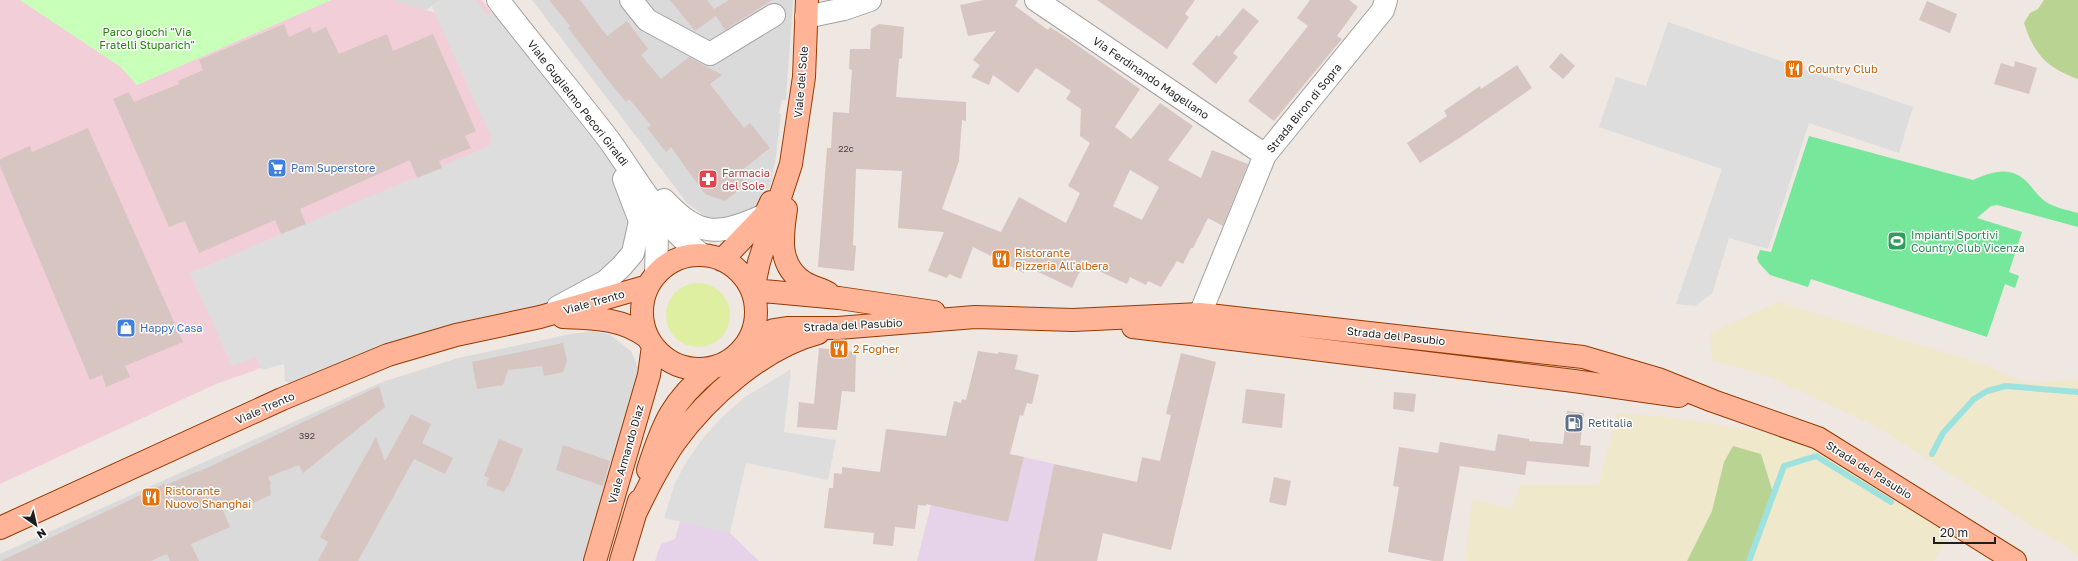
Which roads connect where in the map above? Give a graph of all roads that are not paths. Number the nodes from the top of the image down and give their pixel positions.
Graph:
1 (498, 0) edge
2 (631, 0) edge
3 (870, 0) edge
4 (1036, 0) edge
5 (1386, 0) edge
6 (807, 8) edge
7 (774, 15) dead end
8 (609, 140) junction
9 (1265, 155) junction
10 (791, 164) junction
11 (655, 208) junction
12 (765, 215) junction
13 (712, 257) junction
14 (652, 280) junction
15 (752, 290) junction
16 (839, 298) junction
17 (1200, 314) junction
18 (540, 317) junction
19 (975, 317) junction
20 (1073, 320) junction
21 (838, 328) junction
22 (650, 342) junction
23 (738, 354) junction
24 (711, 369) junction
25 (1713, 401) junction
26 (635, 514) junction
27 (0, 528) edge
28 (595, 561) edge
29 (621, 561) edge
30 (2015, 561) edge

1 - 8 street, Viale Guglielmo Pecori Giraldi
2 - 7 street
3 - 6 street
4 - 9 street, Via Ferdinando Magellano
5 - 9 street, Strada Biron di Sopra
6 - 10 main road, Viale del Sole
8 - 11 street, Viale Guglielmo Pecori Giraldi
8 - 12 street
8 - 18 street
9 - 17 street, Strada Biron di Sopra
10 - 12 main road, Viale del Sole
10 - 15 main road, Viale del Sole
10 - 16 main road
11 - 13 street, Viale Guglielmo Pecori Giraldi
11 - 14 street, Viale Guglielmo Pecori Giraldi
12 - 13 main road, Viale del Sole
13 - 14 main road
13 - 15 main road, Strada del Pasubio
14 - 18 main road, Viale Trento
14 - 22 main road
15 - 16 main road, Strada del Pasubio
15 - 23 main road, Strada del Pasubio
16 - 19 main road, Strada del Pasubio
17 - 20 main road, Strada del Pasubio
17 - 25 main road, Strada del Pasubio
18 - 22 main road, Viale Trento
18 - 27 main road, Viale Trento
19 - 20 main road, Strada del Pasubio
19 - 21 main road, Strada del Pasubio
20 - 25 main road, Strada del Pasubio
21 - 23 main road, Strada del Pasubio
21 - 26 main road
22 - 24 main road, Strada del Pasubio
22 - 28 main road, Viale Armando Diaz
23 - 24 main road, Strada del Pasubio
24 - 26 main road
25 - 30 main road, Strada del Pasubio
26 - 29 main road

